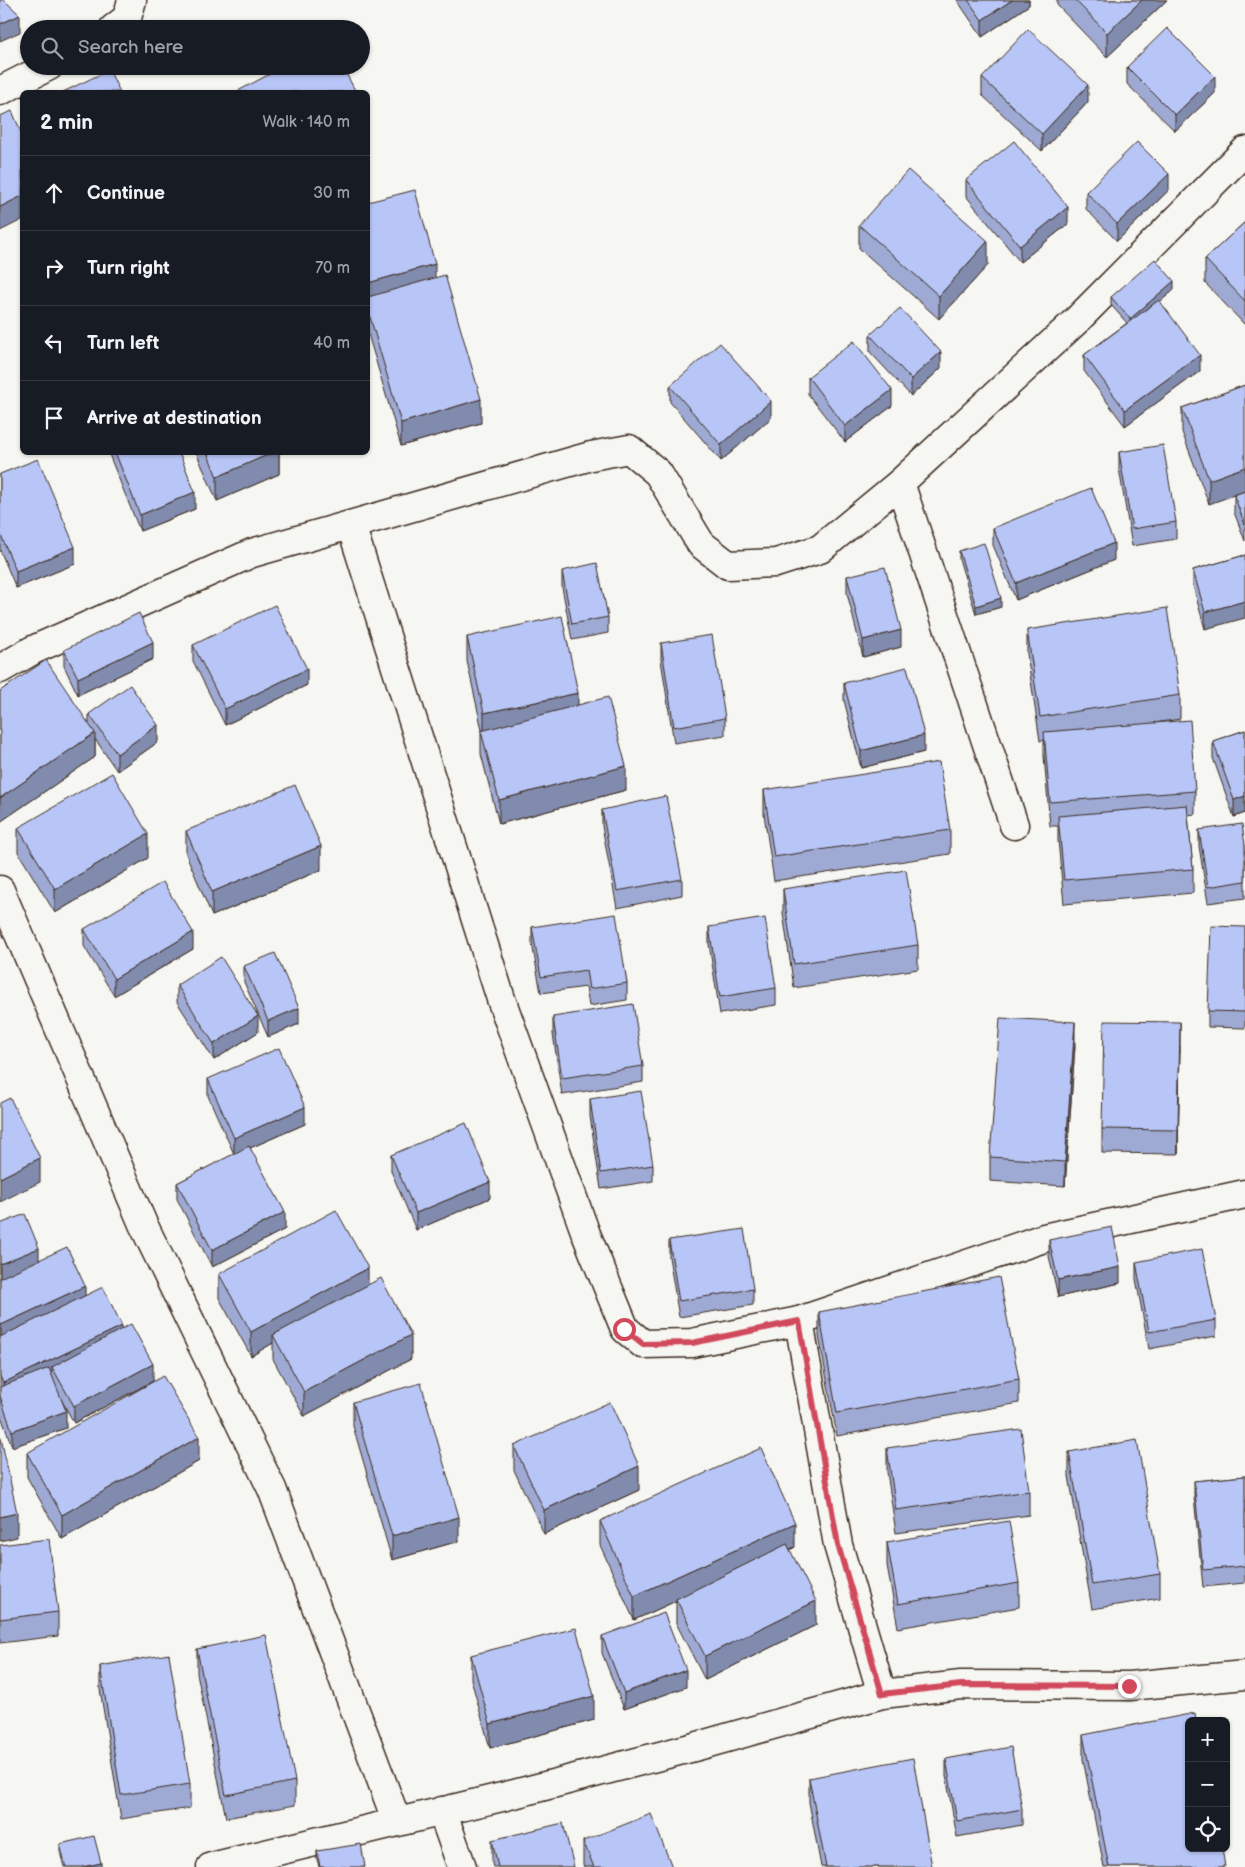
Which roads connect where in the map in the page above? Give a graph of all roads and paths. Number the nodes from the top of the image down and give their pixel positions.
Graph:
1 (132, 0) edge
2 (124, 20) edge
3 (31, 75) edge
4 (0, 91) edge
5 (1245, 151) edge
6 (900, 483) junction
7 (351, 525) junction
8 (0, 669) edge
9 (1014, 825) dead end
10 (0, 890) edge
11 (1245, 1194) edge
12 (799, 1321) junction
13 (1245, 1675) edge
14 (882, 1694) junction
15 (442, 1811) junction
16 (397, 1822) junction
17 (210, 1867) edge
18 (462, 1867) edge

1 - 2 street
3 - 4 street
5 - 6 street
6 - 7 street
6 - 9 street
7 - 8 street
7 - 12 street
10 - 16 street
11 - 12 street
12 - 14 street
13 - 14 street
14 - 15 street
15 - 16 street
15 - 18 street
16 - 17 street

